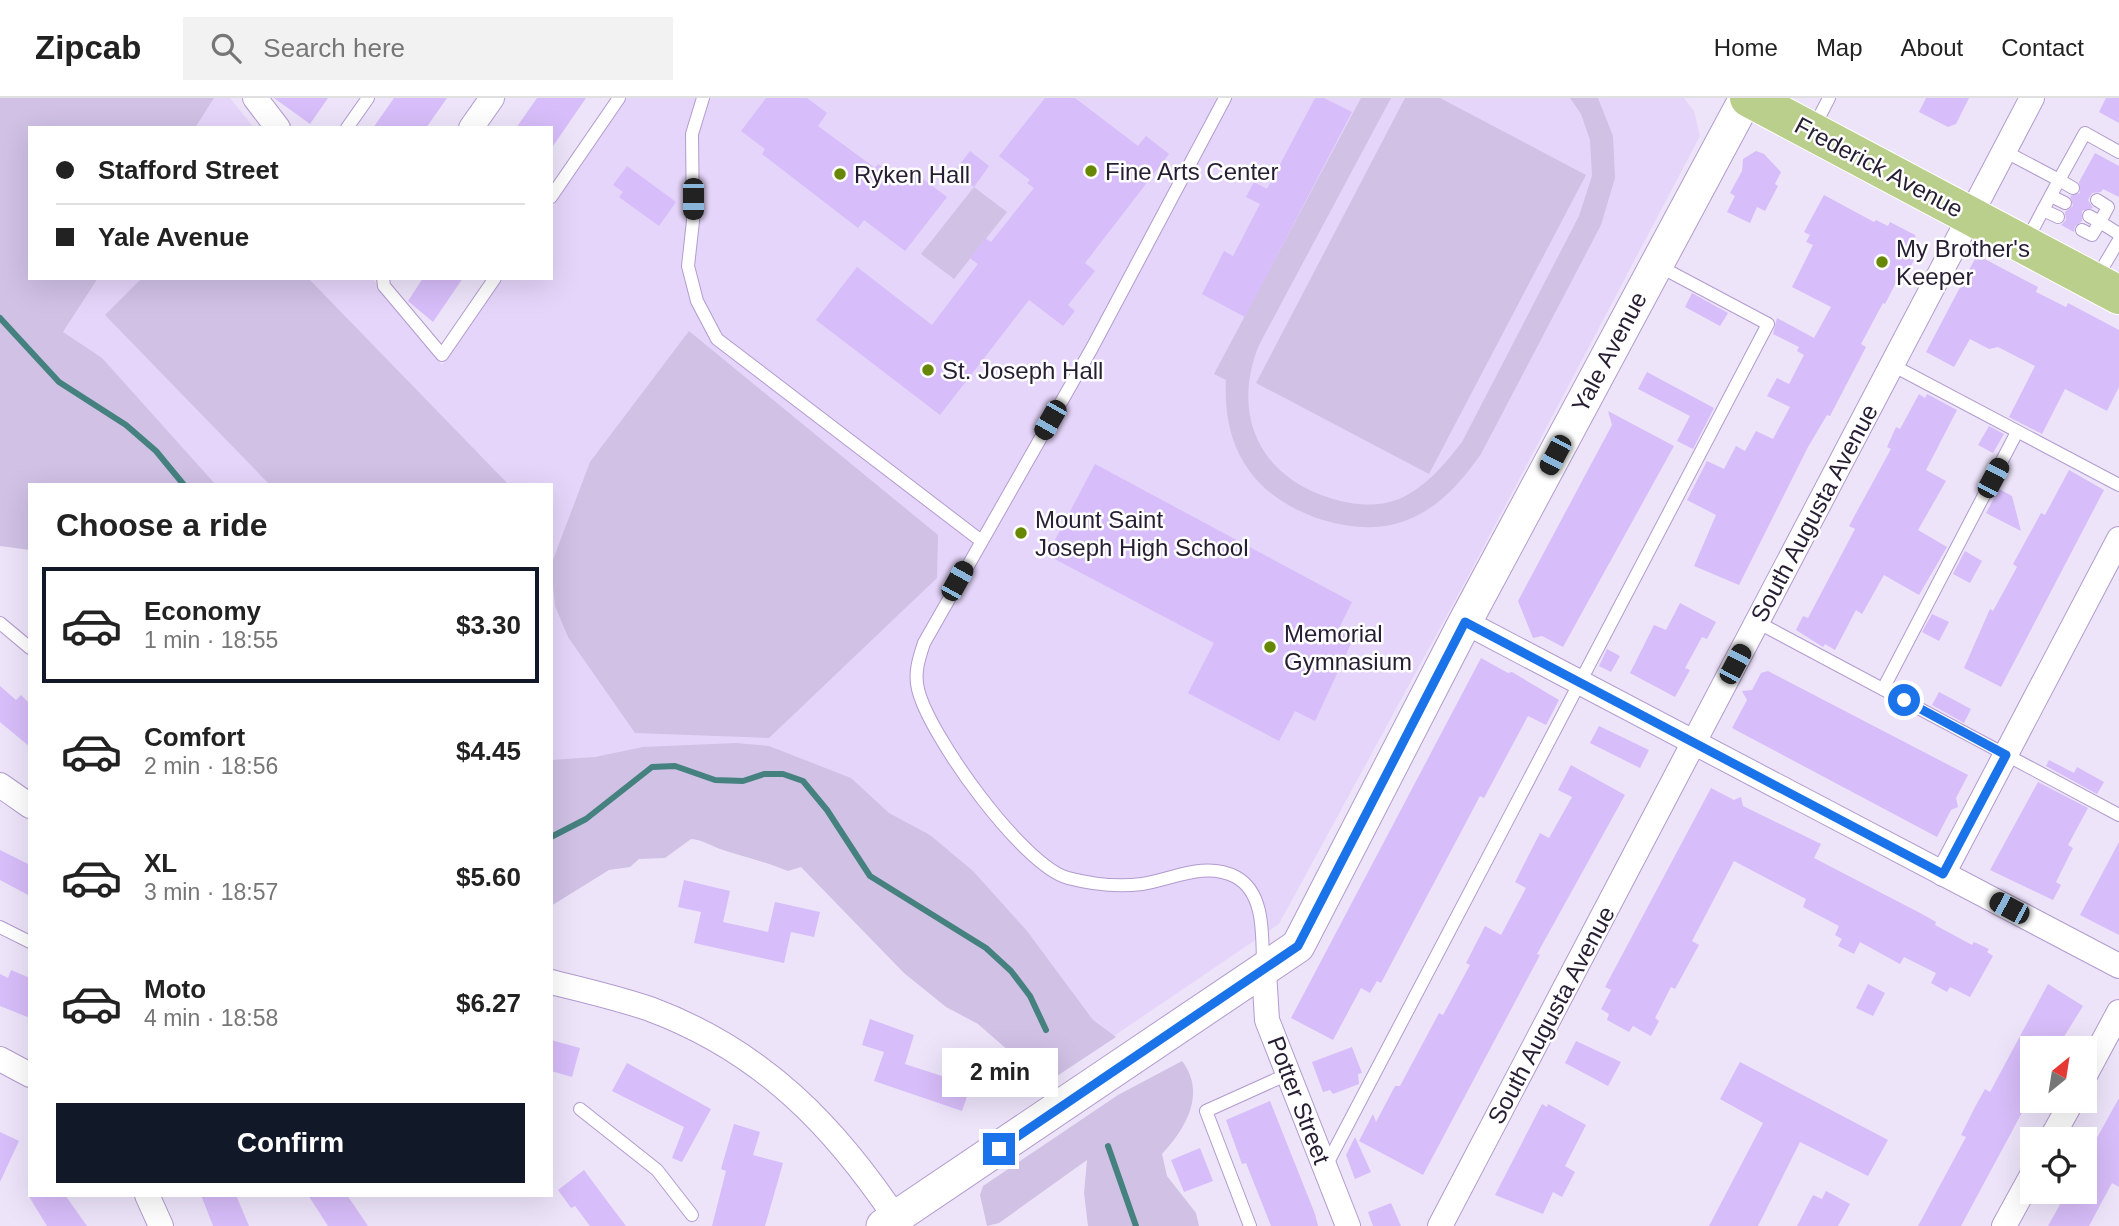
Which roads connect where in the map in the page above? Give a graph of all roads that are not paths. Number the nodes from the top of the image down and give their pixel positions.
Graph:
1 (255, 98) edge
2 (368, 98) edge
3 (492, 98) edge
4 (619, 98) edge
5 (703, 98) edge
6 (1224, 98) edge
7 (1747, 98) edge
8 (1829, 98) edge
9 (2032, 98) edge
10 (276, 126) edge
11 (348, 126) edge
12 (472, 126) edge
13 (1811, 131) junction
14 (2004, 151) junction
15 (2119, 152) edge
16 (2059, 180) junction
17 (2073, 188) dead end
18 (553, 194) edge
19 (2051, 196) junction
20 (2097, 200) dead end
21 (2065, 203) dead end
22 (2043, 210) junction
23 (1971, 216) junction
24 (2057, 217) dead end
25 (2095, 219) junction
26 (2082, 230) dead end
27 (2119, 234) edge
28 (2119, 240) edge
29 (2025, 245) junction
30 (1656, 265) junction
31 (383, 280) edge
32 (494, 280) edge
33 (2107, 289) edge
34 (1892, 365) junction
35 (2017, 432) junction
36 (2119, 485) edge
37 (980, 540) junction
38 (2119, 540) edge
39 (1465, 622) junction
40 (1757, 622) junction
41 (0, 623) edge
42 (28, 646) edge
43 (1580, 682) junction
44 (1883, 689) junction
45 (1694, 742) junction
46 (2006, 755) junction
47 (0, 785) edge
48 (28, 805) edge
49 (2119, 815) edge
50 (1943, 874) junction
51 (0, 927) edge
52 (28, 941) edge
53 (2119, 966) edge
54 (1264, 971) junction
55 (553, 983) edge
56 (2119, 1012) edge
57 (2097, 1053) edge
58 (0, 1059) edge
59 (27, 1069) edge
60 (1288, 1074) junction
61 (580, 1109) dead end
62 (1325, 1168) junction
63 (147, 1197) edge
64 (2020, 1197) edge
65 (692, 1215) dead end
66 (893, 1223) edge
67 (161, 1226) edge
68 (1250, 1226) edge
69 (1348, 1226) edge
70 (1440, 1226) edge
71 (2004, 1226) edge

1 - 10 street
2 - 11 lane
3 - 12 street
4 - 18 lane
5 - 37 lane
6 - 37 lane
7 - 13 main road, Frederick Avenue
7 - 30 street, Yale Avenue
8 - 13 lane
9 - 14 street, South Augusta Avenue
13 - 23 main road, Frederick Avenue
14 - 16 lane
14 - 23 street, South Augusta Avenue
15 - 16 lane
16 - 17 lane
16 - 19 lane
19 - 21 lane
19 - 22 lane
20 - 25 lane
22 - 24 lane
22 - 29 lane
23 - 29 main road, Frederick Avenue
23 - 34 street, South Augusta Avenue
25 - 26 lane
25 - 27 lane
28 - 33 lane
29 - 33 main road, Frederick Avenue
30 - 39 street, Yale Avenue
30 - 43 lane
31 - 32 lane
34 - 35 lane
34 - 40 street, South Augusta Avenue
35 - 36 lane
35 - 44 lane
37 - 54 lane
38 - 46 street
39 - 43 street
39 - 54 street, Yale Avenue
40 - 44 lane
40 - 45 street, South Augusta Avenue
41 - 42 lane
43 - 45 street
43 - 62 lane
44 - 46 lane
45 - 50 street
45 - 70 street, South Augusta Avenue
46 - 49 lane
46 - 50 street
47 - 48 street
50 - 53 street
51 - 52 lane
54 - 60 street, Potter Street
54 - 66 street, Yale Avenue
55 - 66 street
56 - 57 street
58 - 59 street
60 - 62 street, Potter Street
60 - 68 lane
61 - 65 lane
62 - 69 street, Potter Street
63 - 67 street
64 - 71 street

